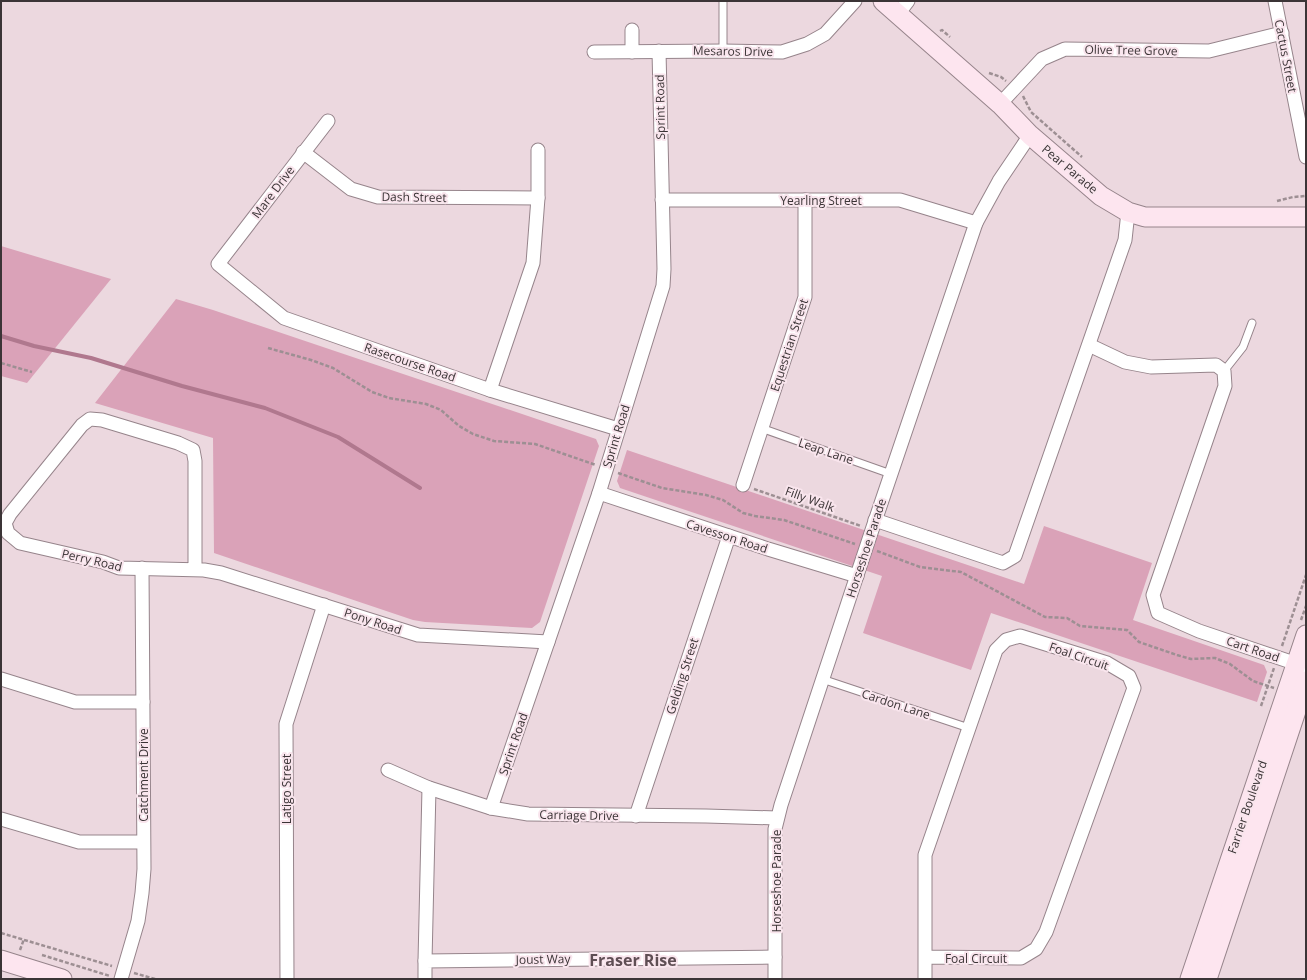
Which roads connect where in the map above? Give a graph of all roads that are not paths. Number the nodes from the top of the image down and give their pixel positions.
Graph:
1 (723, 1) edge
2 (855, 1) edge
3 (883, 1) edge
4 (1275, 1) edge
5 (903, 7) edge
6 (632, 30) dead end
7 (1282, 33) junction
8 (659, 51) junction
9 (723, 51) junction
10 (594, 52) dead end
11 (632, 52) junction
12 (1000, 104) junction
13 (328, 121) dead end
14 (1030, 135) junction
15 (538, 150) dead end
16 (303, 152) junction
17 (1306, 157) edge
18 (538, 198) junction
19 (662, 200) junction
20 (805, 200) junction
21 (1128, 212) junction
22 (1306, 217) edge
23 (976, 224) junction
24 (218, 264) joint
25 (1252, 323) dead end
26 (1088, 345) junction
27 (1224, 371) junction
28 (490, 390) junction
29 (761, 428) junction
30 (618, 430) junction
31 (891, 474) junction
32 (743, 484) road end
33 (599, 493) junction
34 (874, 525) junction
35 (729, 536) junction
36 (142, 568) junction
37 (199, 570) junction
38 (856, 576) junction
39 (324, 605) junction
40 (1306, 635) edge
41 (548, 642) junction
42 (1301, 665) edge
43 (1, 679) edge
44 (822, 679) junction
45 (1306, 681) edge
46 (143, 702) junction
47 (969, 728) junction
48 (388, 770) dead end
49 (429, 788) junction
50 (491, 808) junction
51 (636, 816) junction
52 (777, 818) junction
53 (1, 819) edge
54 (143, 842) junction
55 (775, 957) junction
56 (926, 957) junction
57 (1, 960) edge
58 (425, 961) junction
59 (32, 970) edge
60 (120, 975) edge
61 (62, 979) edge
62 (287, 979) edge
63 (425, 979) edge
64 (776, 979) edge
65 (926, 979) edge
66 (1190, 979) edge
67 (1207, 979) edge

1 - 9 lane
2 - 9 street, Mesaros Drive
3 - 5 street, Pear Parade
4 - 7 street, Cactus Street
5 - 12 street, Pear Parade
6 - 11 street
7 - 12 street, Olive Tree Grove
7 - 17 street, Cactus Street
8 - 9 street, Mesaros Drive
8 - 11 street, Mesaros Drive
8 - 19 street, Sprint Road
10 - 11 street, Mesaros Drive
12 - 14 street, Pear Parade
13 - 16 street, Mare Drive
14 - 21 street, Pear Parade
14 - 23 street, Horseshoe Parade
15 - 18 street
16 - 18 street, Dash Street
16 - 24 street, Mare Drive
18 - 28 street
19 - 20 street, Yearling Street
19 - 30 street, Sprint Road
20 - 23 street, Yearling Street
20 - 29 street, Equestrian Street
21 - 22 street, Pear Parade
21 - 26 street
23 - 31 street, Horseshoe Parade
24 - 28 street, Rasecourse Road
25 - 27 lane
26 - 27 street
26 - 34 street
27 - 42 street, Cart Road
28 - 30 street, Rasecourse Road
29 - 31 lane, Leap Lane
29 - 32 street, Equestrian Street
30 - 33 street, Sprint Road
31 - 34 street, Horseshoe Parade
33 - 35 street, Cavesson Road
33 - 41 street, Sprint Road
34 - 38 street, Horseshoe Parade
35 - 38 street, Cavesson Road
35 - 51 street, Gelding Street
36 - 37 street, Perry Road
36 - 37 street, Perry Road
36 - 46 street, Catchment Drive
37 - 39 street, Pony Road
38 - 44 street, Horseshoe Parade
39 - 41 street, Pony Road
39 - 62 street, Latigo Street
40 - 42 street, Farrier Boulevard
41 - 50 street, Sprint Road
42 - 66 street, Farrier Boulevard
43 - 46 street
44 - 47 lane, Cardon Lane
44 - 52 street, Horseshoe Parade
45 - 67 street, Farrier Boulevard
46 - 54 street, Catchment Drive
47 - 56 street, Foal Circuit
47 - 56 street, Foal Circuit
48 - 49 street, Carriage Drive
49 - 50 street, Carriage Drive
49 - 58 street
50 - 51 street, Carriage Drive
51 - 52 street, Carriage Drive
52 - 55 street, Horseshoe Parade
53 - 54 street
54 - 60 street, Catchment Drive
55 - 58 street, Joust Way
55 - 64 street, Horseshoe Parade
56 - 65 street, Foal Circuit
57 - 59 street
58 - 63 street
59 - 61 street

